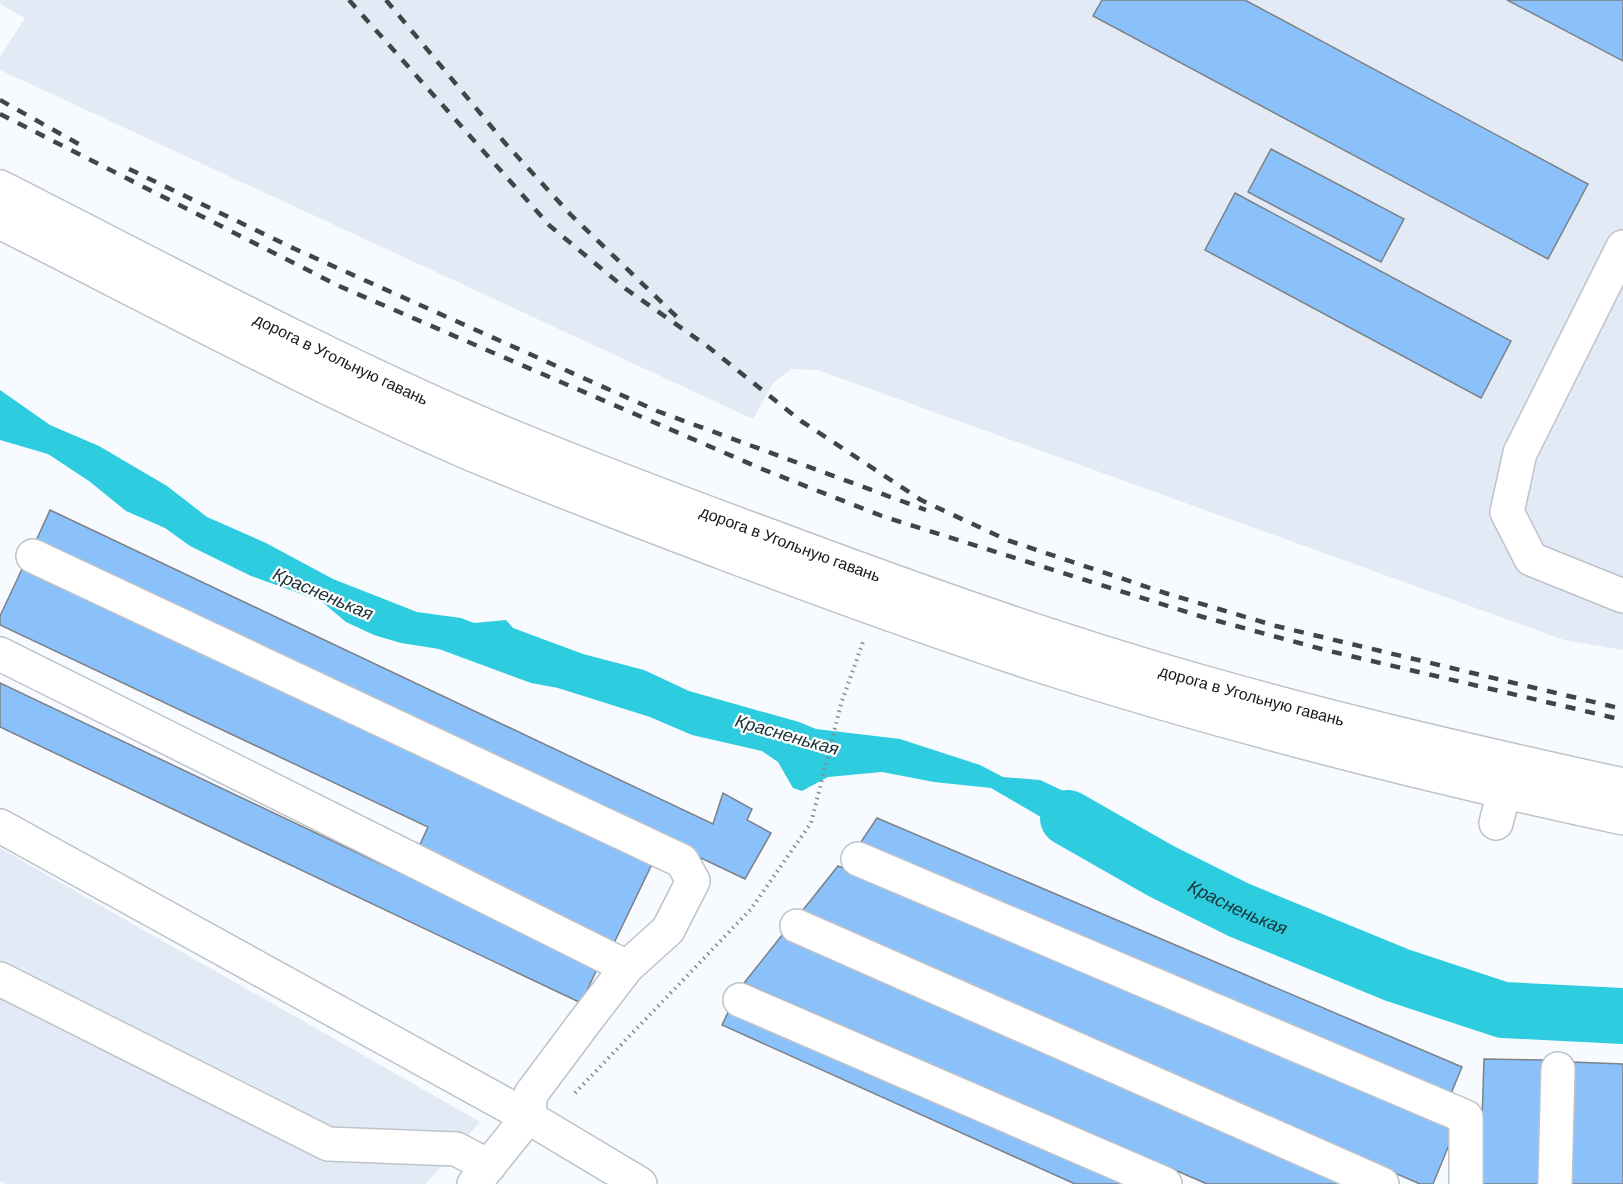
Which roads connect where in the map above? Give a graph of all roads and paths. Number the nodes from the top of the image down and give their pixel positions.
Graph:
1 (0, 188) edge
2 (0, 222) edge
3 (1623, 247) edge
4 (33, 556) dead end
5 (1623, 596) edge
6 (864, 638) dead end
7 (0, 654) edge
8 (1512, 761) junction
9 (1623, 785) edge
10 (1500, 807) junction
11 (1623, 818) edge
12 (0, 826) edge
13 (858, 858) dead end
14 (797, 926) dead end
15 (627, 967) junction
16 (0, 979) edge
17 (740, 1000) dead end
18 (1558, 1069) dead end
19 (567, 1101) dead end
20 (528, 1117) junction
21 (482, 1175) edge
22 (640, 1184) edge
23 (1165, 1184) edge
24 (1382, 1184) edge
25 (1466, 1184) edge
26 (1555, 1184) edge

1 - 8 street, дорога в Угольную гавань
2 - 10 street, дорога в Угольную гавань
3 - 5 street
4 - 15 street
6 - 19 path
7 - 15 street
8 - 9 street, дорога в Угольную гавань
8 - 10 street
10 - 11 street, дорога в Угольную гавань
12 - 20 street
13 - 25 street
14 - 24 street
15 - 20 street
16 - 21 street
17 - 23 street
18 - 26 street
20 - 21 street
20 - 22 street

